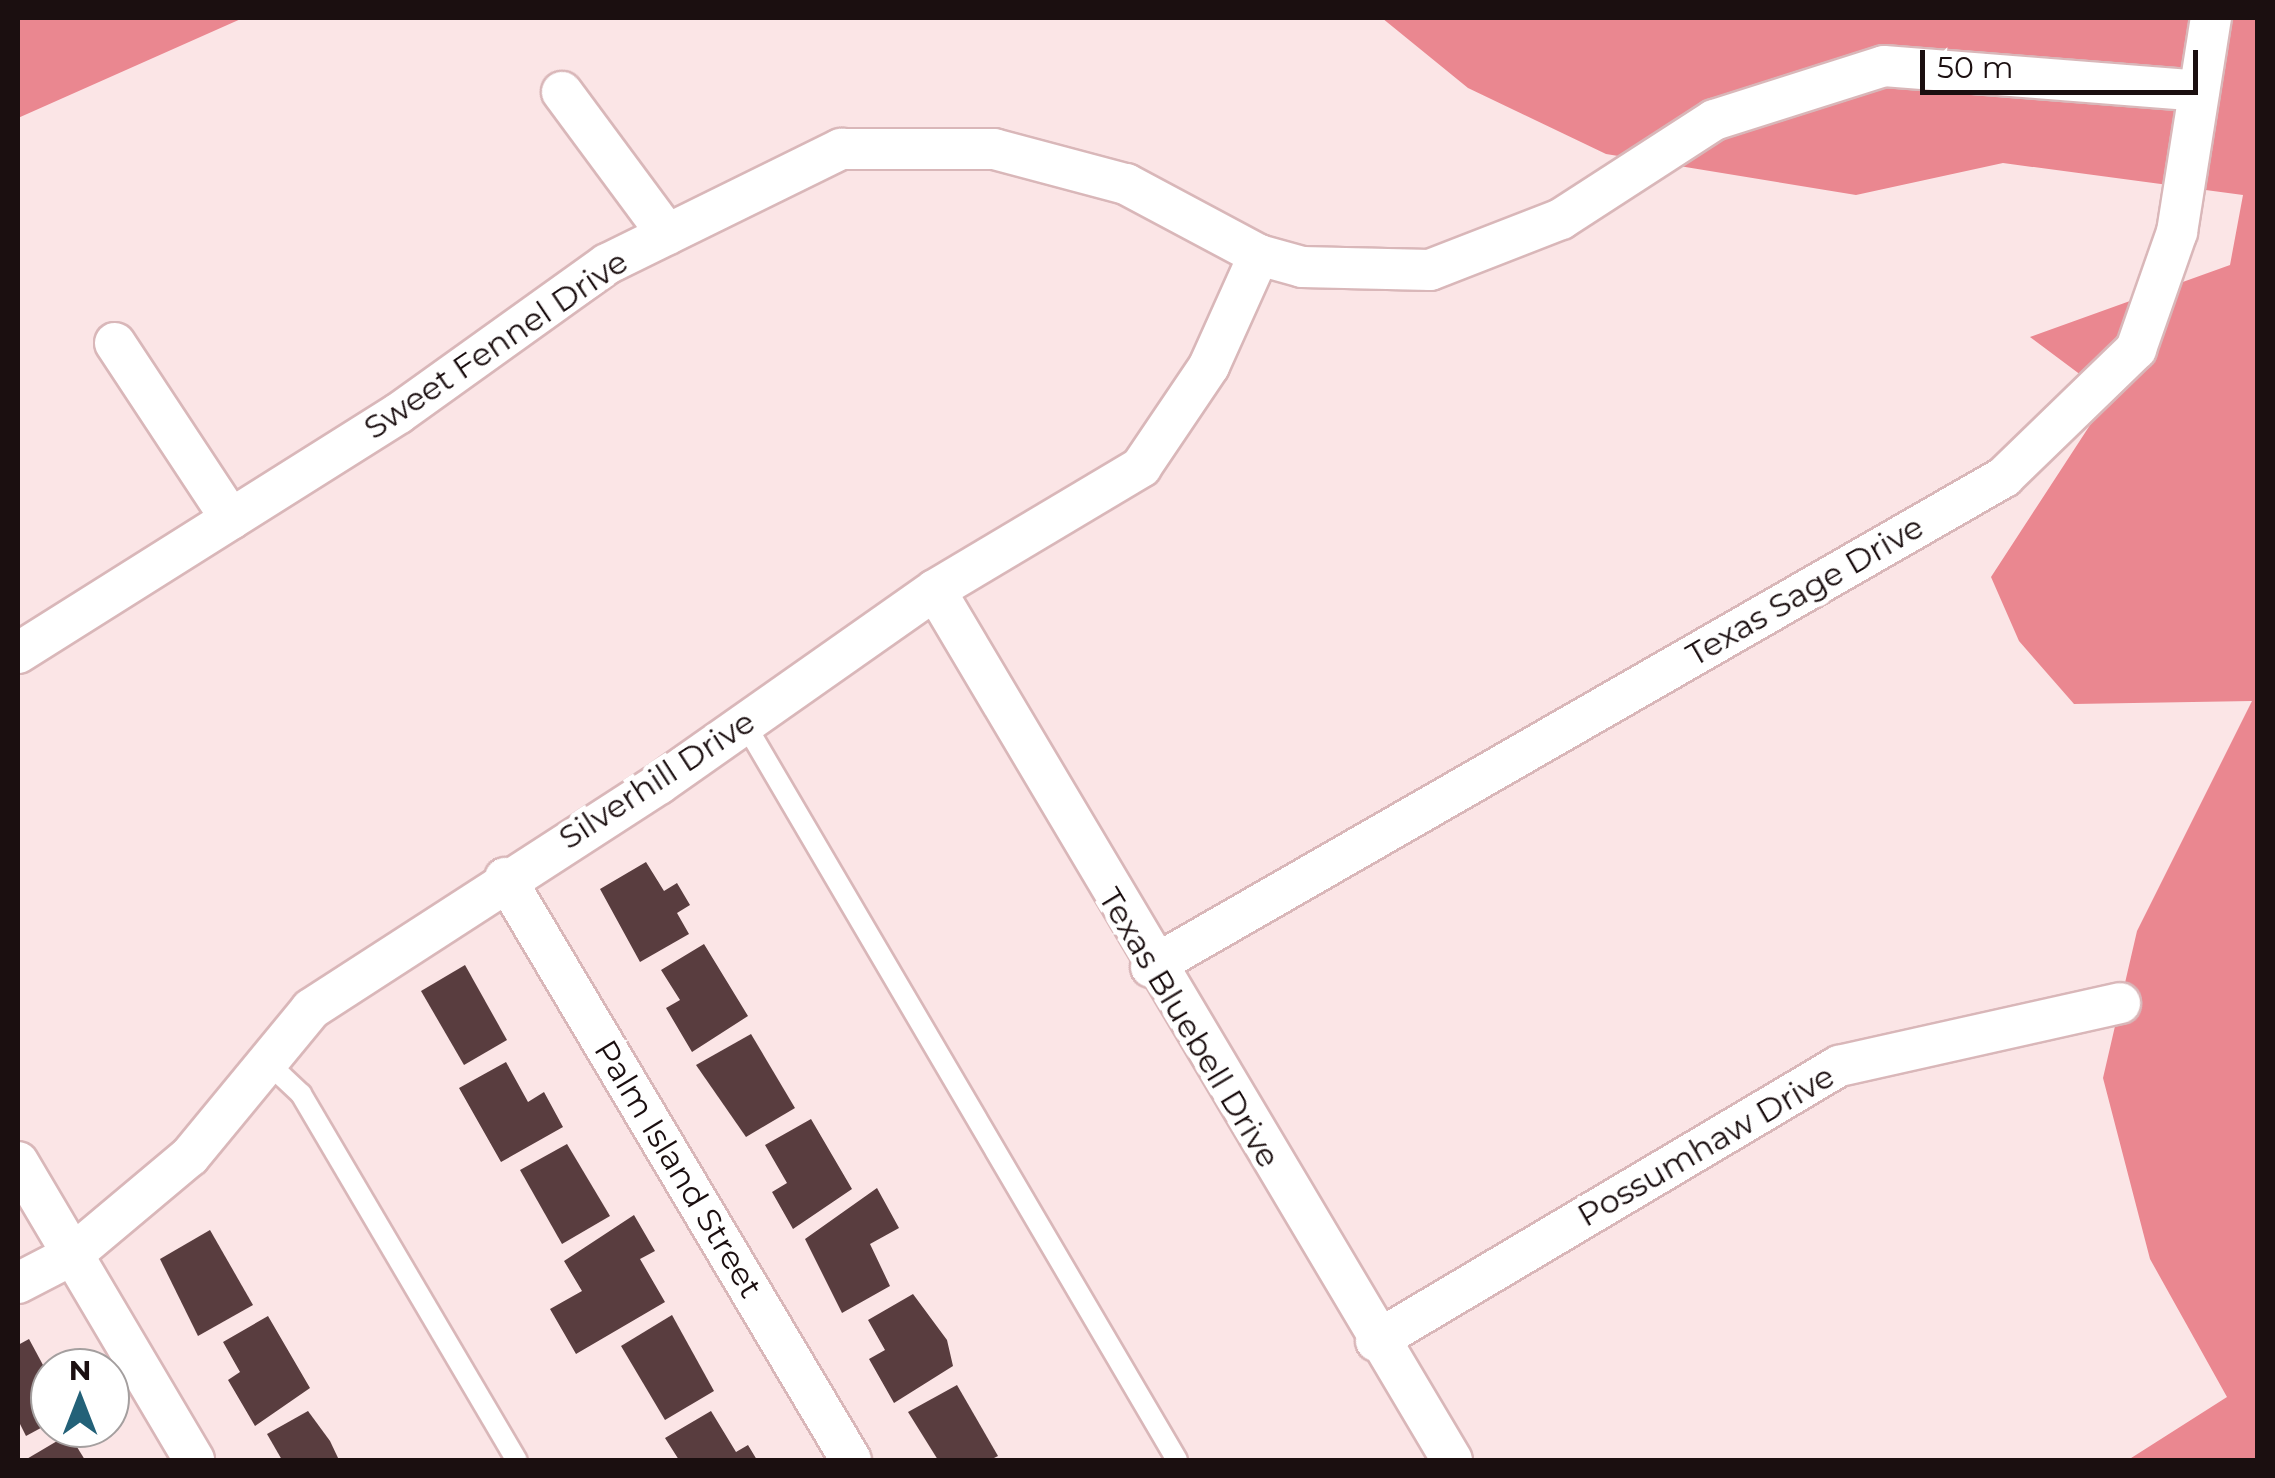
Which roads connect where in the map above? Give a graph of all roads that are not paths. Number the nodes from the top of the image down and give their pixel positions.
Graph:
1 (2210, 18) edge
2 (2199, 91) junction
3 (562, 92) dead end
4 (667, 234) junction
5 (1259, 255) junction
6 (115, 343) dead end
7 (231, 519) junction
8 (935, 590) junction
9 (18, 653) edge
10 (744, 724) junction
11 (505, 878) junction
12 (1151, 967) junction
13 (2120, 1003) dead end
14 (267, 1062) junction
15 (18, 1162) edge
16 (72, 1255) junction
17 (18, 1282) edge
18 (1376, 1340) junction
19 (194, 1460) edge
20 (517, 1460) edge
21 (851, 1460) edge
22 (1177, 1460) edge
23 (1452, 1460) edge

1 - 2 street, Texas Sage Drive
2 - 5 street, Sweet Fennel Drive
2 - 12 street, Texas Sage Drive
3 - 4 street
4 - 5 street, Sweet Fennel Drive
4 - 7 street, Sweet Fennel Drive
5 - 8 street, Silverhill Drive
6 - 7 street
7 - 9 street, Sweet Fennel Drive
8 - 10 street, Silverhill Drive
8 - 12 street, Texas Bluebell Drive
10 - 11 street, Silverhill Drive
10 - 22 lane
11 - 14 street, Silverhill Drive
11 - 21 street, Palm Island Street
12 - 18 street, Texas Bluebell Drive
13 - 18 street, Possumhaw Drive
14 - 16 street, Silverhill Drive
14 - 20 lane
15 - 16 street
16 - 17 street, Silverhill Drive
16 - 19 street
18 - 23 street, Texas Bluebell Drive

